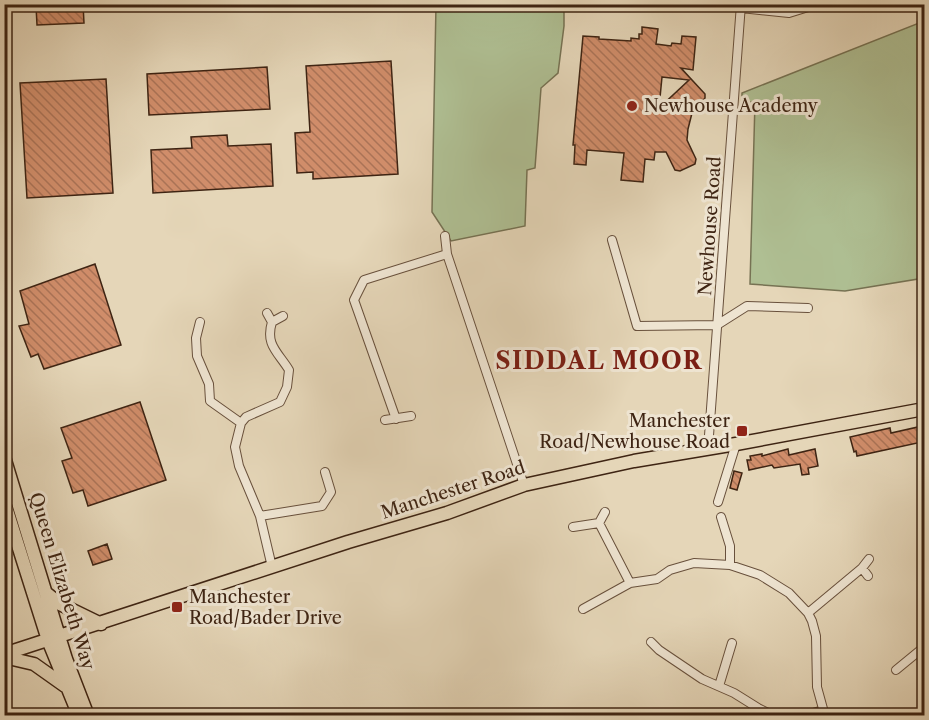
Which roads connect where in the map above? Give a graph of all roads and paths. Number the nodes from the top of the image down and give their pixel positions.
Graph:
1 (818, 4) edge
2 (741, 6) edge
3 (445, 236) dead end
4 (612, 240) dead end
5 (447, 254) junction
6 (808, 308) dead end
7 (267, 313) dead end
8 (283, 315) dead end
9 (200, 322) dead end
10 (272, 322) junction
11 (717, 325) junction
12 (924, 409) edge
13 (411, 416) dead end
14 (396, 419) junction
15 (385, 420) dead end
16 (241, 423) junction
17 (736, 444) junction
18 (708, 449) junction
19 (4, 457) edge
20 (325, 472) dead end
21 (524, 485) junction
22 (4, 501) edge
23 (718, 502) dead end
24 (605, 512) dead end
25 (260, 516) junction
26 (721, 517) dead end
27 (599, 523) junction
28 (573, 527) dead end
29 (869, 559) dead end
30 (730, 565) junction
31 (272, 567) junction
32 (862, 568) junction
33 (868, 576) dead end
34 (630, 583) junction
35 (46, 593) junction
36 (583, 609) dead end
37 (808, 613) junction
38 (101, 624) junction
39 (54, 639) junction
40 (651, 642) dead end
41 (732, 643) dead end
42 (924, 647) edge
43 (4, 656) edge
44 (896, 670) dead end
45 (66, 686) junction
46 (719, 687) junction
47 (824, 713) edge
48 (79, 716) edge
49 (88, 716) edge
50 (774, 716) edge
51 (803, 716) edge

1 - 2 street
2 - 11 street, Newhouse Road
3 - 5 street
4 - 11 street
5 - 14 street
5 - 21 street
6 - 11 street
7 - 10 street
8 - 10 street
9 - 16 street
10 - 16 street
11 - 18 street, Newhouse Road
12 - 17 main road, Manchester Road
13 - 14 street
14 - 15 street
16 - 25 street
17 - 18 main road, Manchester Road
17 - 23 street
18 - 21 main road, Manchester Road
19 - 35 main road, Queen Elizabeth Way
20 - 25 street
21 - 31 main road, Manchester Road
22 - 39 main road, Queen Elizabeth Way
24 - 27 street
25 - 31 street
26 - 30 street
27 - 28 street
27 - 34 street
29 - 32 street
30 - 34 street
30 - 37 street
31 - 38 main road, Manchester Road
32 - 33 street
32 - 37 street
34 - 36 street
35 - 38 main road
35 - 39 main road, Queen Elizabeth Way
37 - 47 street
38 - 39 main road, Manchester Road
39 - 43 main road, Manchester Road
39 - 45 main road, Queen Elizabeth Way
39 - 49 main road, Queen Elizabeth Way
40 - 46 street
41 - 46 street
42 - 44 street
43 - 45 main road
45 - 48 main road, Queen Elizabeth Way
46 - 50 street
47 - 51 street

